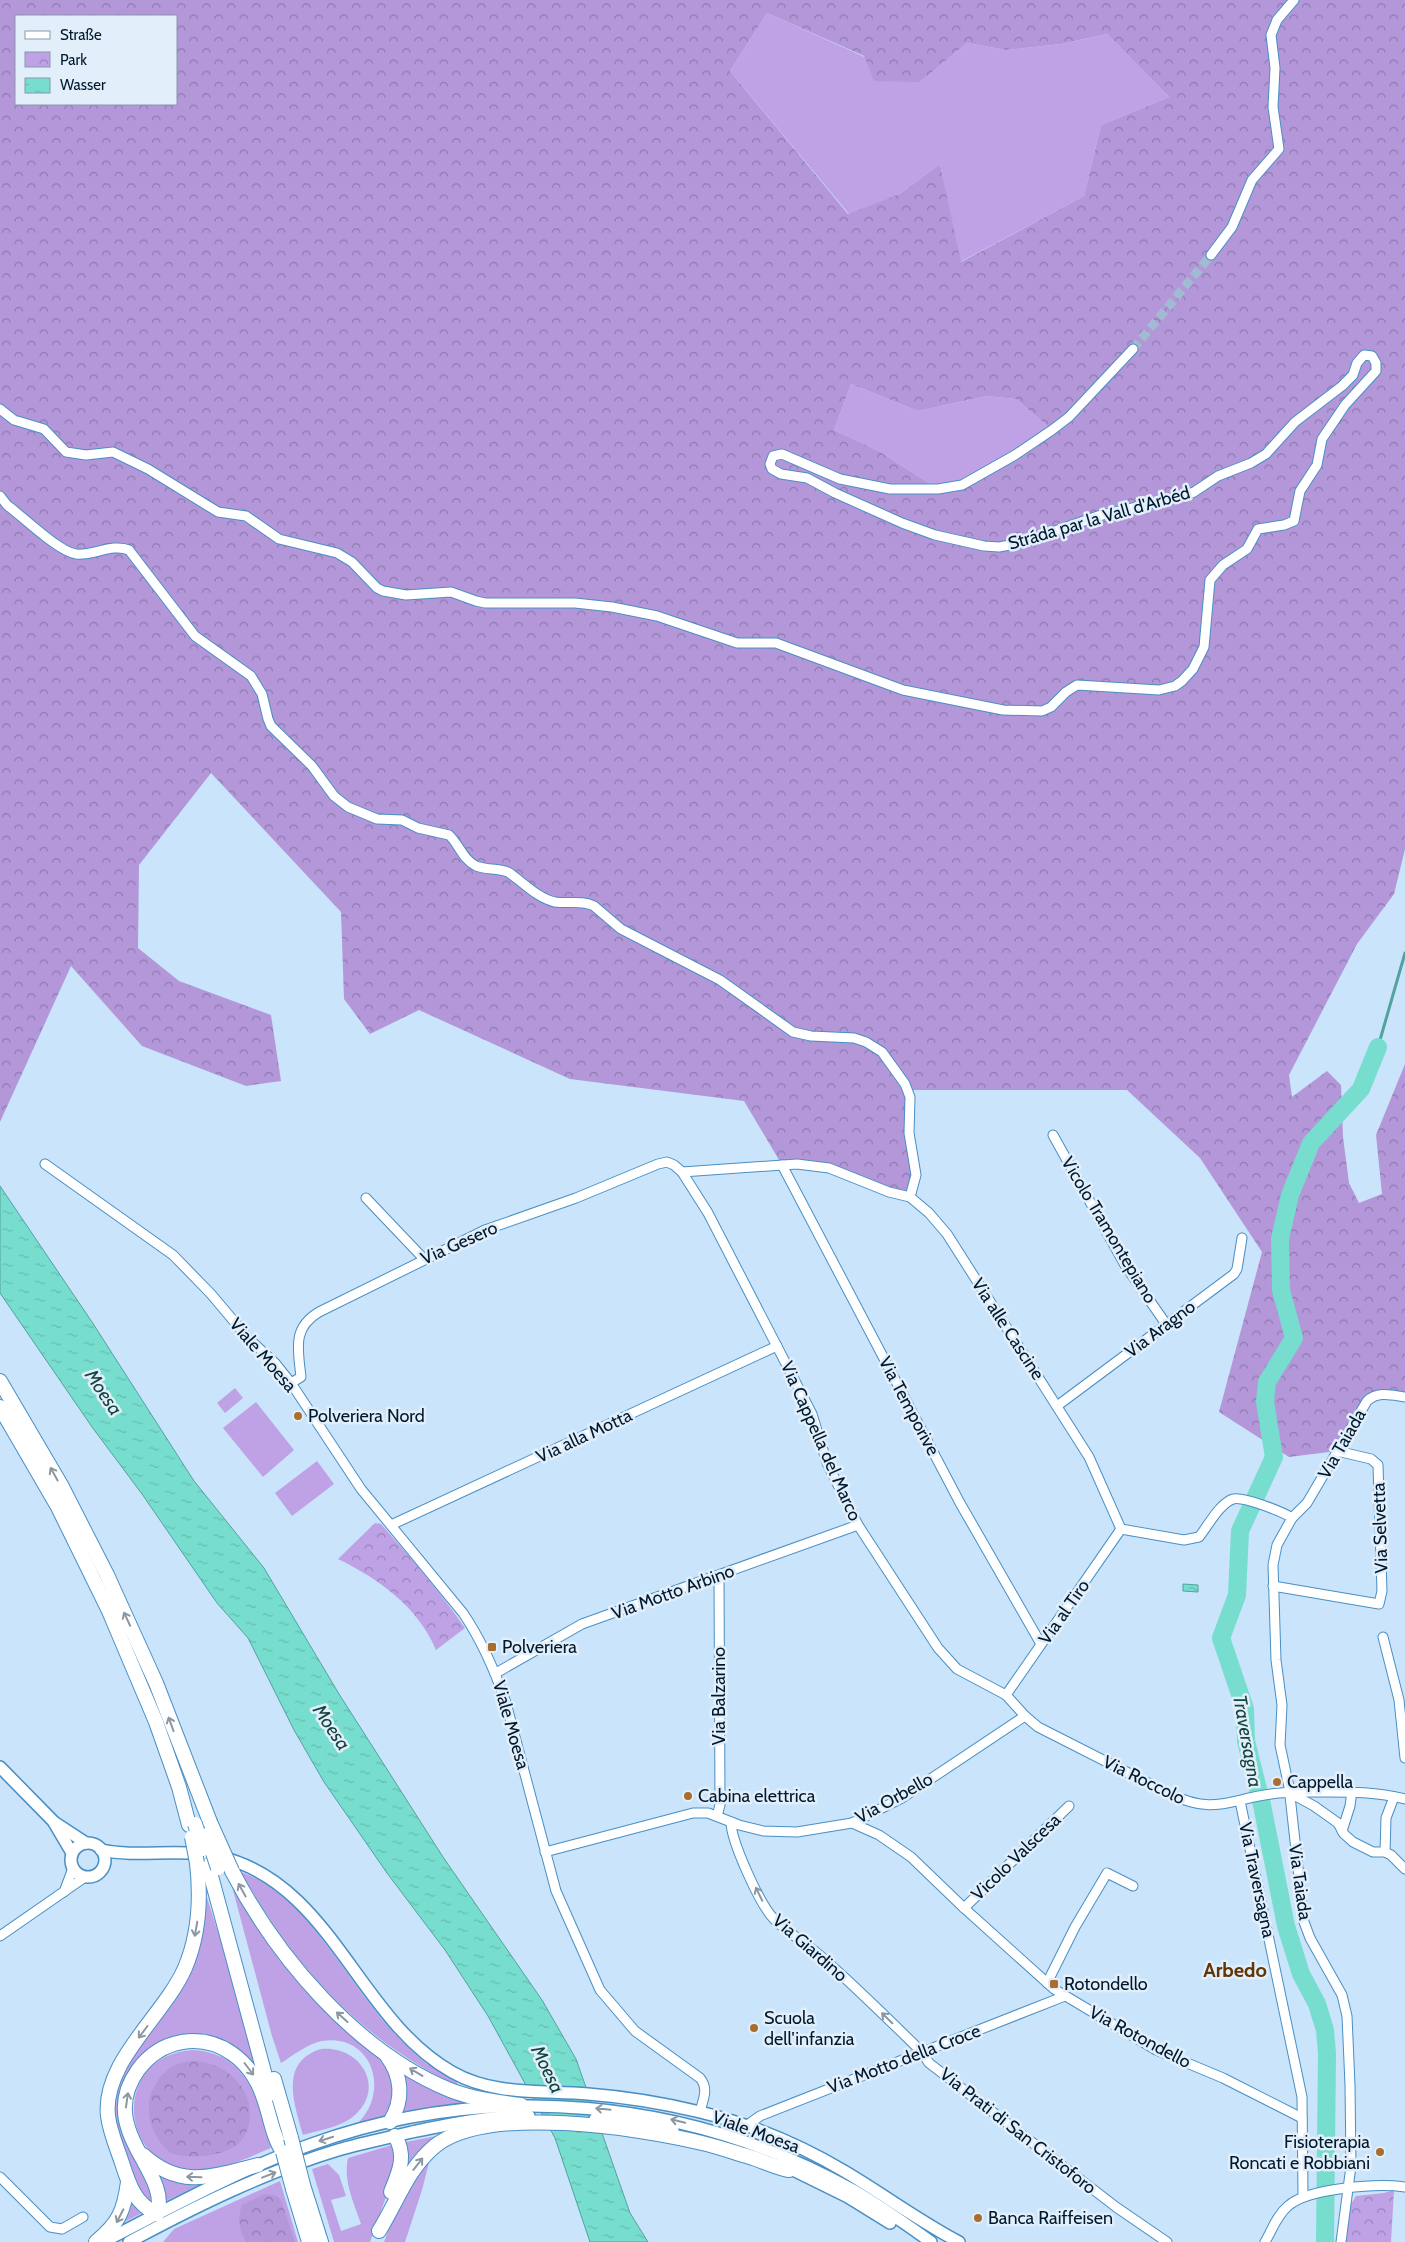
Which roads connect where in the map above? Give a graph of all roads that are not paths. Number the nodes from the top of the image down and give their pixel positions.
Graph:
1 (1294, 0) edge
2 (1211, 255) tunnel mouth
3 (1133, 349) tunnel mouth
4 (0, 409) edge
5 (0, 496) edge
6 (1053, 1135) dead end
7 (45, 1164) dead end
8 (782, 1165) junction
9 (682, 1172) junction
10 (910, 1197) junction
11 (366, 1198) dead end
12 (1242, 1238) dead end
13 (424, 1259) junction
14 (1166, 1324) junction
15 (777, 1346) junction
16 (0, 1381) edge
17 (291, 1383) junction
18 (1405, 1397) edge
19 (1057, 1406) junction
20 (0, 1407) edge
21 (1337, 1451) junction
22 (1292, 1518) junction
23 (391, 1525) junction
24 (858, 1525) junction
25 (1121, 1529) junction
26 (719, 1575) junction
27 (1273, 1586) junction
28 (1383, 1637) dead end
29 (1041, 1644) junction
30 (496, 1673) junction
31 (1006, 1695) junction
32 (1025, 1716) junction
33 (1034, 1724) joint
34 (1405, 1758) edge
35 (0, 1768) edge
36 (1352, 1791) junction
37 (1290, 1792) junction
38 (1402, 1796) edge
39 (1243, 1800) junction
40 (1069, 1806) dead end
41 (717, 1816) junction
42 (53, 1822) junction
43 (730, 1822) junction
44 (199, 1823) junction
45 (852, 1823) junction
46 (1342, 1831) junction
47 (86, 1843) junction
48 (101, 1850) junction
49 (545, 1852) junction
50 (1385, 1852) junction
51 (72, 1853) junction
52 (139, 1854) junction
53 (104, 1865) junction
54 (208, 1865) junction
55 (72, 1868) junction
56 (1405, 1869) edge
57 (85, 1877) junction
58 (1133, 1886) dead end
59 (64, 1892) junction
60 (964, 1908) junction
61 (0, 1936) edge
62 (1047, 1983) junction
63 (1065, 1996) junction
64 (380, 2048) junction
65 (922, 2052) junction
66 (521, 2105) junction
67 (700, 2112) junction
68 (1302, 2118) junction
69 (654, 2125) junction
70 (746, 2126) junction
71 (385, 2128) junction
72 (283, 2144) junction
73 (136, 2147) junction
74 (258, 2164) junction
75 (789, 2170) joint
76 (0, 2177) edge
77 (128, 2181) junction
78 (298, 2187) junction
79 (1405, 2187) edge
80 (1344, 2190) junction
81 (1307, 2195) junction
82 (157, 2214) junction
83 (182, 2214) junction
84 (83, 2217) dead end
85 (151, 2230) junction
86 (378, 2236) edge
87 (96, 2242) edge
88 (103, 2242) edge
89 (129, 2242) edge
90 (309, 2242) edge
91 (320, 2242) edge
92 (918, 2242) edge
93 (931, 2242) edge
94 (959, 2242) edge
95 (1167, 2242) edge
96 (1265, 2242) edge
97 (1341, 2242) edge

1 - 2 street
3 - 4 street, Stráda par la Vall d'Arbéd
5 - 10 street
6 - 14 street, Vicolo Tramontepiano
7 - 17 street, Viale Moesa
8 - 9 street, Via alle Cascine
8 - 10 street, Via alle Cascine
8 - 29 street, Via Temporive
9 - 13 street, Via Gesero
9 - 15 street, Via Cappella del Marco
10 - 19 street, Via alle Cascine
11 - 13 street
12 - 14 street, Via Aragno
13 - 17 street, Via Gesero
14 - 19 street, Via Aragno
15 - 23 street, Via alla Motta
15 - 24 street, Via Cappella del Marco
44 -> 16 highway
17 - 23 street, Viale Moesa
18 - 21 street, Via Taiada
19 - 25 street, Via alle Cascine
20 - 44 highway
21 - 22 street, Via Taiada
21 - 27 street, Via Selvetta
22 - 25 street
22 - 27 street, Via Taiada
23 - 30 street, Viale Moesa
24 - 26 street, Via Motto Arbino
24 - 31 street, Via Cappella del Marco
25 - 29 street, Via al Tiro
26 - 30 street, Via Motto Arbino
26 - 41 street, Via Balzarino
27 - 37 street, Via Taiada
28 - 34 street
29 - 31 street, Via al Tiro
30 - 49 street, Viale Moesa
31 - 32 street, Via Cappella del Marco
32 - 33 street, Via Cappella del Marco
32 - 45 street, Via Orbello
33 - 39 street, Via Roccolo
35 - 42 main road
36 - 37 street, Via Roccolo
36 - 38 street, Via Roccolo
36 - 46 street
37 - 39 street, Via Roccolo
37 - 46 street
37 - 80 street, Via Taiada
38 - 50 street
39 - 68 street, Via Traversagna
40 - 60 street, Vicolo Valscesa
41 - 43 street, Via Orbello
41 - 49 street, Via Orbello
42 - 47 main road
42 - 51 main road
43 - 45 street, Via Orbello
65 -> 43 street, Via Giardino
44 - 54 highway, bridge
44 - 54 highway, bridge
64 -> 44 highway, bridge
45 - 60 street, Via Rotondello
46 - 50 street
47 - 48 main road
47 - 51 main road
48 - 52 main road
48 - 53 main road
49 - 67 street, Viale Moesa
50 - 56 street
51 - 55 main road
52 - 53 main road
52 - 67 main road
53 - 57 main road
54 - 72 highway
54 -> 77 highway
55 - 57 main road
55 - 59 street
57 - 59 street
58 - 62 street
59 - 61 street
60 - 62 street, Via Rotondello
62 - 63 street, Via Rotondello
63 - 65 street, Via Motto della Croce
63 - 68 street, Via Rotondello
66 -> 64 highway
64 - 71 highway
65 - 70 street, Via Motto della Croce
65 - 95 street, Via Prati di San Cristoforo
69 -> 66 main road
66 - 71 main road
67 - 70 main road, Viale Moesa
68 - 81 street, Via Traversagna
69 - 71 main road
69 - 75 highway
86 -> 69 highway
93 -> 69 main road
70 - 94 main road, Viale Moesa
71 -> 74 main road
83 -> 71 main road
71 - 86 highway
73 -> 72 highway
72 - 78 highway, bridge
74 -> 73 highway
73 - 82 highway
74 - 82 main road
75 - 92 main road
76 - 84 street
77 - 82 highway
77 -> 87 highway
78 - 90 highway
78 - 91 highway
79 - 80 street
80 - 81 street
80 - 97 street, Via Taiada
81 - 96 street
82 - 83 main road
82 - 85 main road
82 - 88 main road
83 - 85 main road
85 - 89 main road

